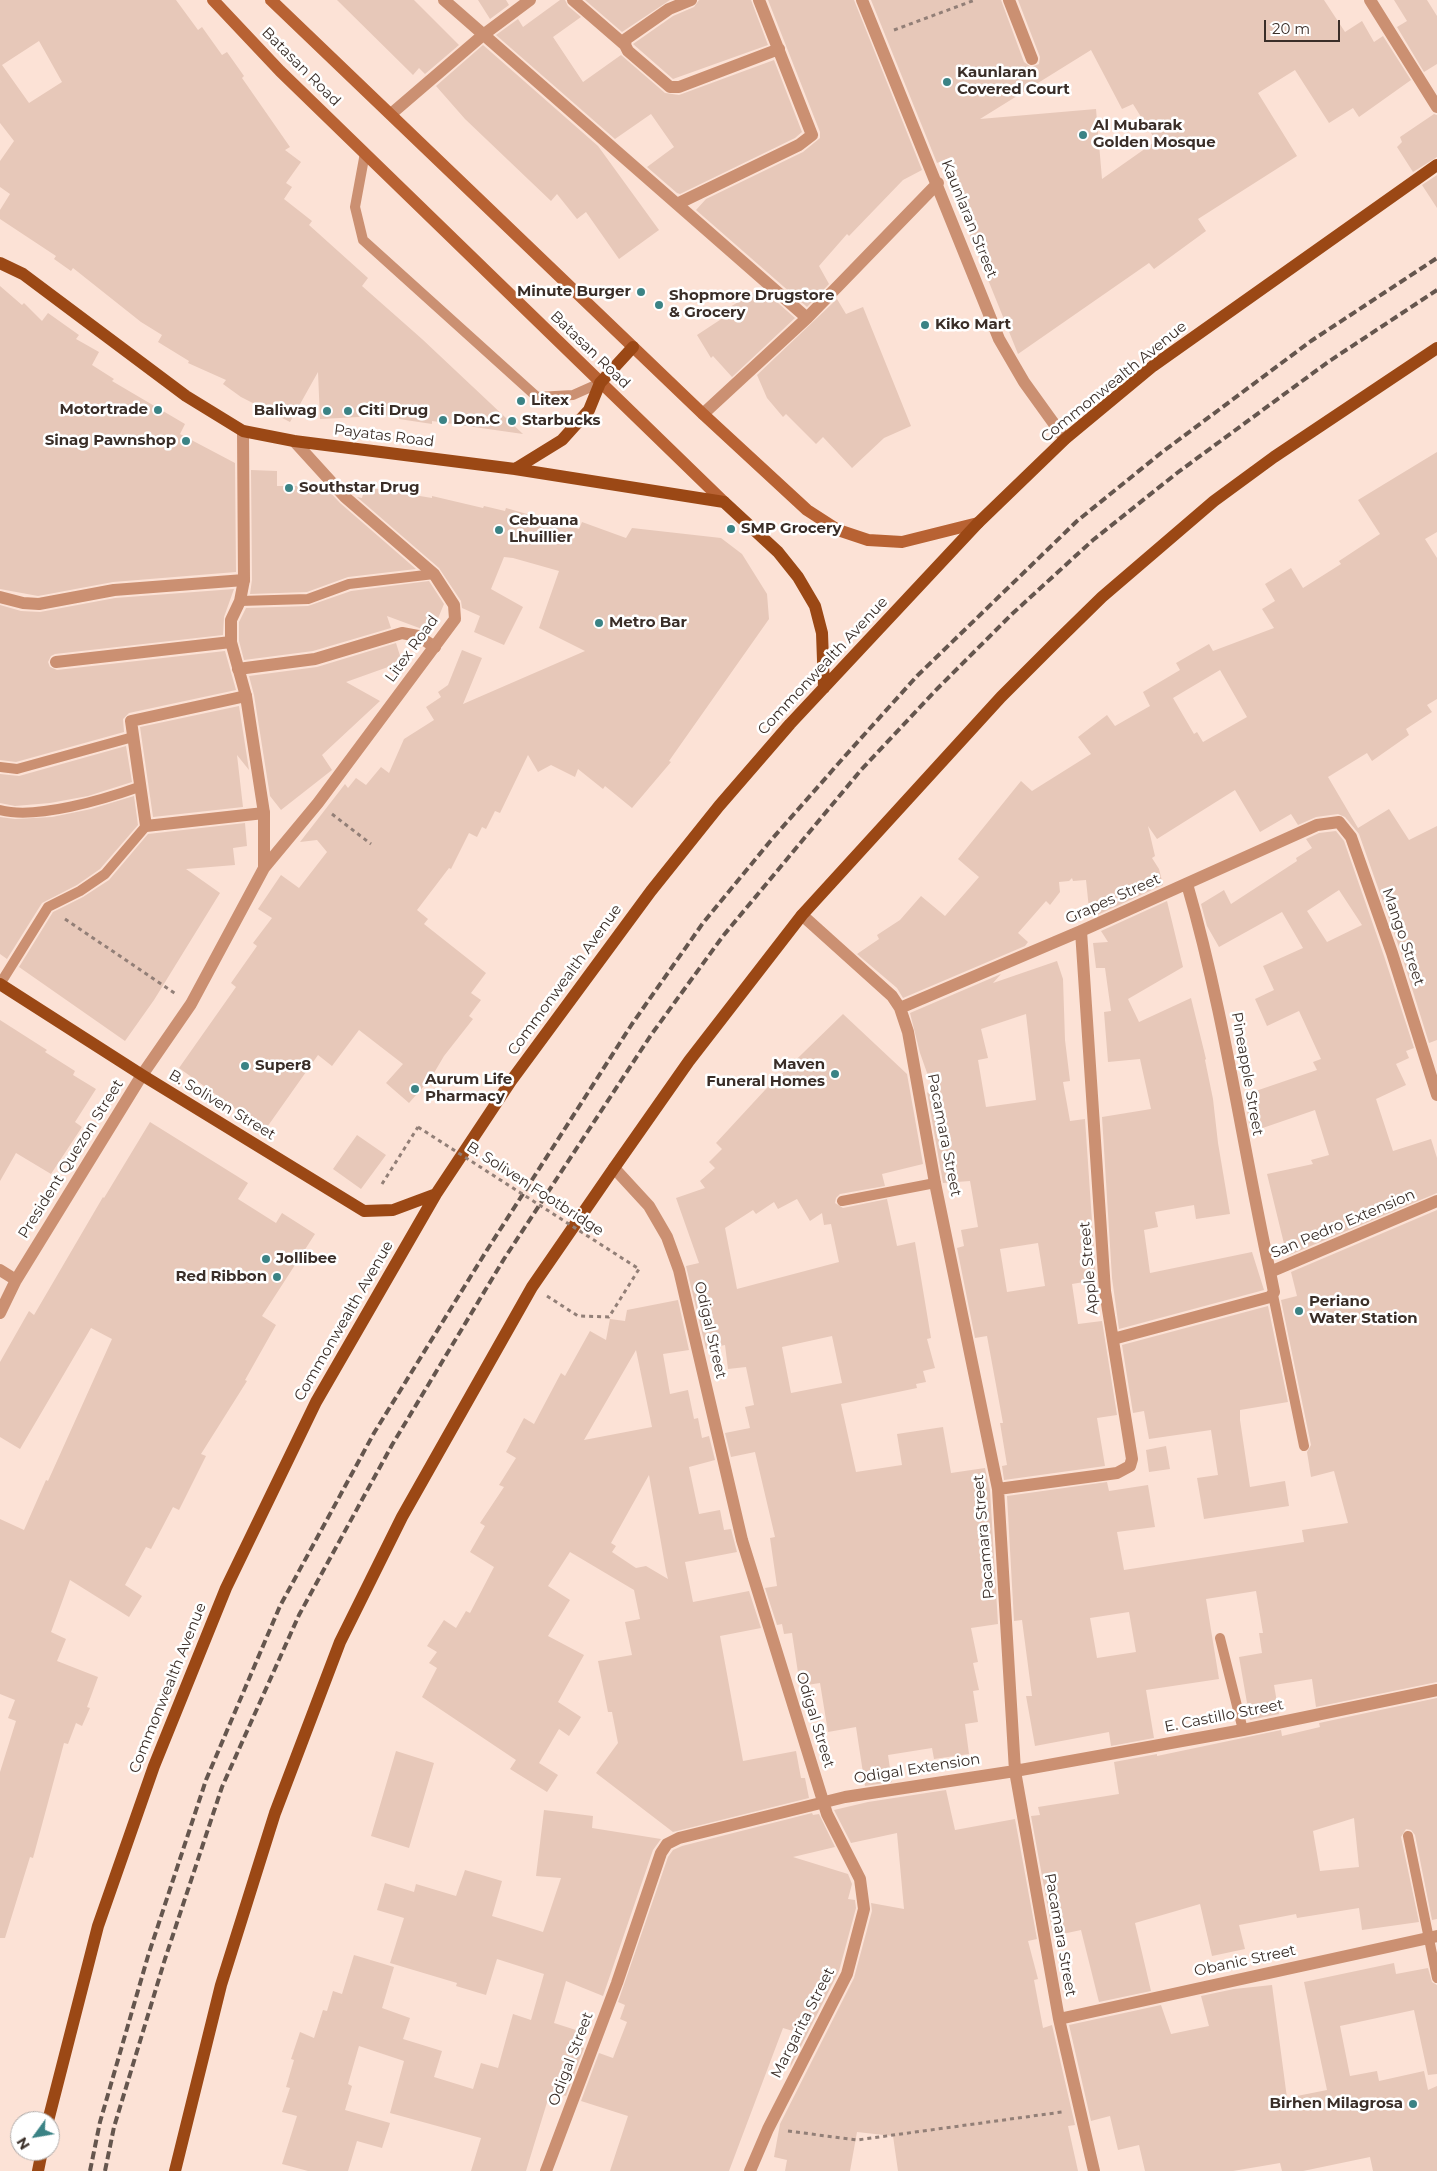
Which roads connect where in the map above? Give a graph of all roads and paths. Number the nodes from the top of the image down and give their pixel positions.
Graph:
1 (213, 0) edge
2 (271, 0) edge
3 (444, 0) edge
4 (530, 0) edge
5 (573, 0) edge
6 (691, 0) edge
7 (759, 0) edge
8 (862, 0) edge
9 (975, 0) edge
10 (1009, 0) edge
11 (1370, 0) edge
12 (483, 35) junction
13 (877, 36) junction
14 (625, 45) junction
15 (779, 49) junction
16 (1032, 59) dead end
17 (1437, 107) edge
18 (391, 114) junction
19 (365, 152) junction
20 (1437, 165) edge
21 (938, 183) junction
22 (677, 204) junction
23 (0, 263) edge
24 (807, 318) junction
25 (633, 346) junction
26 (1437, 348) edge
27 (600, 383) junction
28 (703, 414) junction
29 (243, 431) junction
30 (1065, 439) junction
31 (294, 441) junction
32 (515, 469) junction
33 (724, 502) junction
34 (978, 523) junction
35 (434, 574) junction
36 (244, 580) junction
37 (0, 597) edge
38 (240, 601) junction
39 (231, 642) junction
40 (435, 647) junction
41 (56, 662) dead end
42 (238, 669) junction
43 (824, 688) junction
44 (246, 696) junction
45 (133, 737) junction
46 (0, 767) edge
47 (139, 787) junction
48 (318, 803) junction
49 (0, 810) edge
50 (264, 813) junction
51 (1339, 822) joint
52 (146, 826) junction
53 (371, 844) dead end
54 (264, 868) junction
55 (1187, 884) junction
56 (48, 907) junction
57 (802, 915) junction
58 (1081, 931) junction
59 (0, 984) edge
60 (191, 1004) junction
61 (900, 1008) junction
62 (142, 1075) junction
63 (1437, 1095) edge
64 (614, 1168) junction
65 (935, 1182) junction
66 (382, 1184) dead end
67 (436, 1194) junction
68 (842, 1201) dead end
69 (1437, 1201) edge
70 (0, 1270) edge
71 (1270, 1272) junction
72 (16, 1280) junction
73 (532, 1287) junction
74 (1273, 1296) junction
75 (0, 1313) edge
76 (1113, 1339) junction
77 (1304, 1446) dead end
78 (998, 1489) junction
79 (1220, 1638) dead end
80 (1437, 1690) edge
81 (1243, 1730) junction
82 (1015, 1771) junction
83 (824, 1803) junction
84 (1408, 1836) dead end
85 (1432, 1937) edge
86 (1437, 1978) edge
87 (1059, 2019) junction
88 (1079, 2109) junction
89 (51, 2111) edge
90 (768, 2129) junction
91 (174, 2171) edge
92 (546, 2171) edge
93 (750, 2171) edge
94 (1094, 2171) edge

1 - 19 main road, Batasan Road
2 - 18 main road, Batasan Road
3 - 12 street
4 - 12 street
5 - 14 street
6 - 14 street
7 - 15 street
8 - 13 street, Kaunlaran Street
9 - 13 path
10 - 16 street
11 - 17 street
12 - 18 street
12 - 22 street
13 - 21 street, Kaunlaran Street
14 - 15 street
15 - 22 street
18 - 25 main road, Batasan Road
19 - 27 main road, Batasan Road
19 - 27 lane
20 - 30 main road, Commonwealth Avenue
21 - 24 street
21 - 30 street, Kaunlaran Street
22 - 24 street
23 - 29 main road, Payatas Road
24 - 28 street
25 - 27 main road
25 - 28 main road, Batasan Road
26 - 57 main road
27 - 32 main road
27 - 33 main road, Batasan Road
28 - 34 main road, Batasan Road
29 - 31 main road, Payatas Road
29 - 36 street
30 - 34 main road, Commonwealth Avenue
31 - 32 main road, Payatas Road
31 - 35 street, Litex Road
32 - 33 main road, Payatas Road
33 - 43 main road, Batasan Road
34 - 43 main road, Commonwealth Avenue
35 - 38 lane
35 - 40 street, Litex Road
36 - 37 street
36 - 38 street
38 - 39 street
39 - 41 street
39 - 42 street
40 - 42 street
40 - 48 street, Litex Road
42 - 44 street
43 - 67 main road, Commonwealth Avenue
44 - 45 street
44 - 50 street
45 - 46 lane
45 - 47 street
47 - 49 lane
47 - 52 street
48 - 53 path
48 - 54 street, Litex Road
50 - 52 street
50 - 54 street
51 - 55 street, Grapes Street
51 - 63 street, Mango Street
52 - 56 lane
54 - 60 street, Litex Road
55 - 58 street, Grapes Street
55 - 71 street, Pineapple Street
56 - 59 lane
56 - 60 path
57 - 61 street, Pacamara Street
57 - 64 main road
58 - 61 street, Grapes Street
58 - 76 street, Apple Street
59 - 62 main road, B. Soliven Street
60 - 62 street, President Quezon Street
61 - 65 street, Pacamara Street
62 - 67 main road, B. Soliven Street
62 - 72 street, President Quezon Street
64 - 73 main road
64 - 83 street, Odigal Street
65 - 68 lane
65 - 78 street, Pacamara Street
66 - 73 path, B. Soliven Footbridge, bridge
67 - 89 main road, Commonwealth Avenue
69 - 71 street, San Pedro Extension
70 - 72 street
71 - 74 street, San Pedro Extension
72 - 75 street, President Quezon Street
73 - 91 main road
74 - 76 street
74 - 77 lane
76 - 78 street, Apple Street
78 - 82 street, Pacamara Street
79 - 81 lane
80 - 81 street, E. Castillo Street
81 - 82 street, E. Castillo Street
82 - 83 street, Odigal Extension
82 - 87 street, Pacamara Street
83 - 90 street, Margarita Street
83 - 92 street, Odigal Street
84 - 85 lane
85 - 86 lane
85 - 87 street, Obanic Street
87 - 88 street, Pacamara Street
88 - 90 path
88 - 94 street, Pacamara Street
90 - 93 street, Margarita Street

